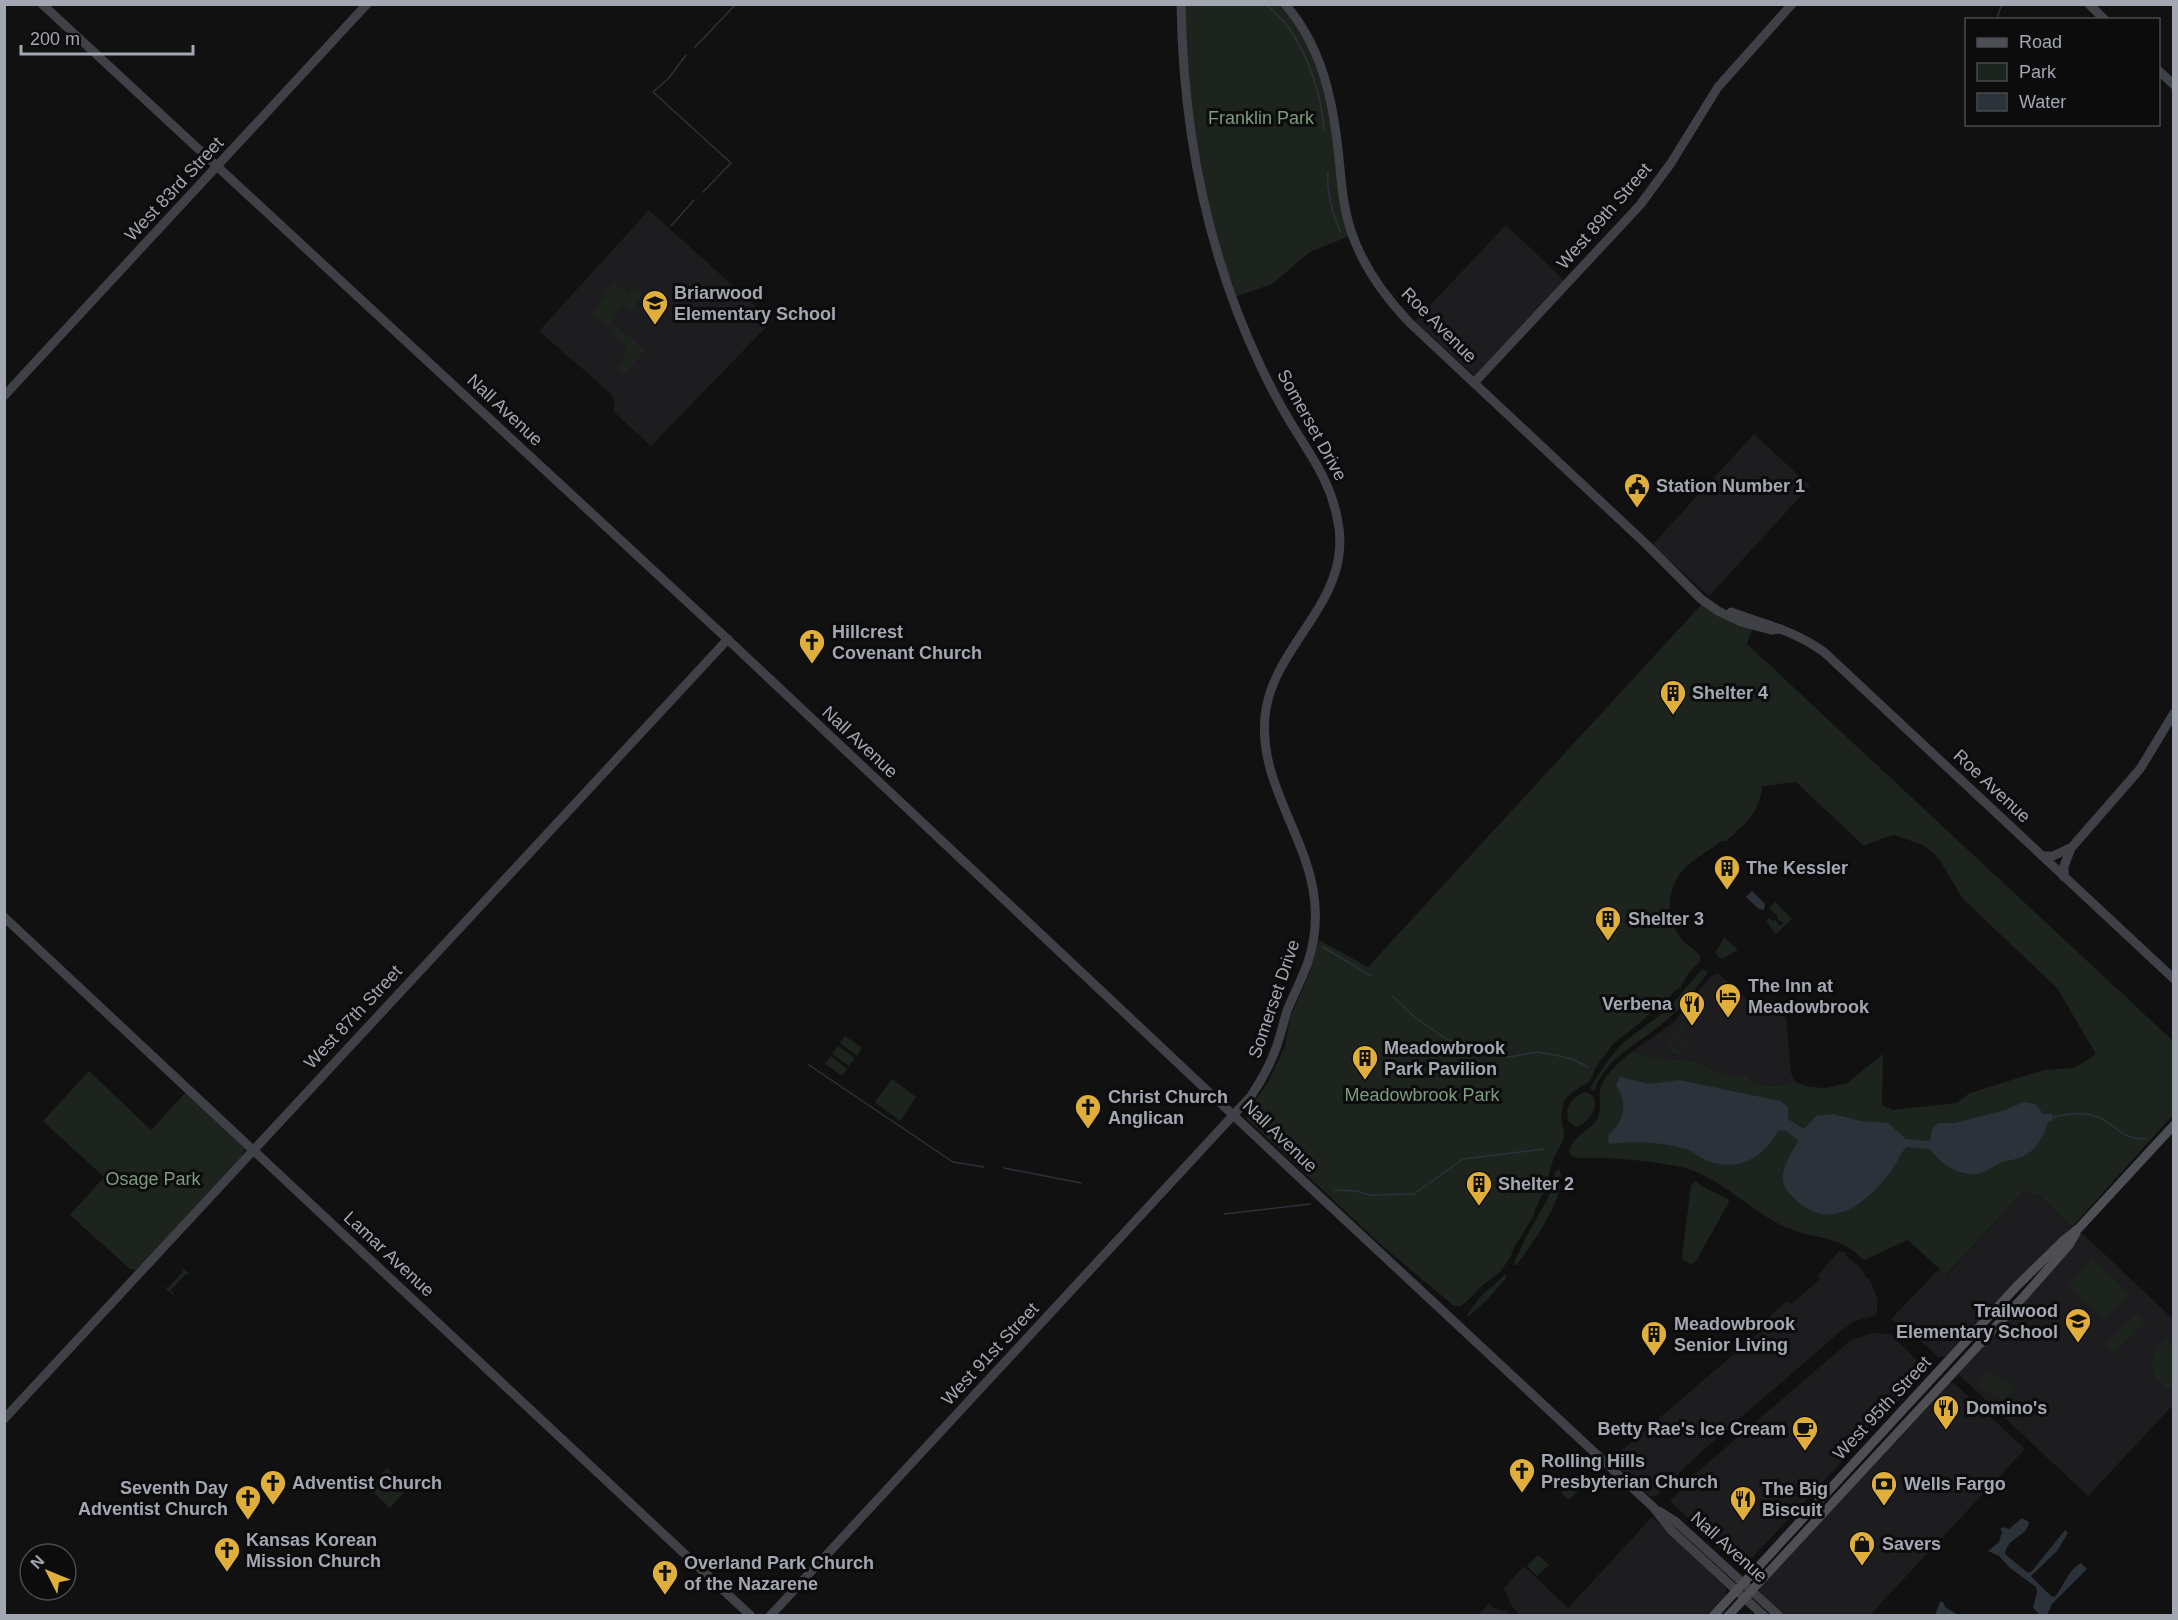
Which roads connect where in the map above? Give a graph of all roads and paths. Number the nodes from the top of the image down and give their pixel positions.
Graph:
1 (42, 4) edge
2 (367, 4) edge
3 (1180, 4) edge
4 (1285, 4) edge
5 (1792, 4) edge
6 (2089, 4) edge
7 (2103, 18) edge
8 (2160, 72) edge
9 (2174, 85) edge
10 (218, 166) junction
11 (1474, 383) junction
12 (4, 396) edge
13 (728, 639) junction
14 (2174, 713) edge
15 (2071, 848) junction
16 (2042, 856) junction
17 (2064, 877) junction
18 (4, 917) edge
19 (2174, 979) edge
20 (1234, 1115) junction
21 (2174, 1125) edge
22 (253, 1149) junction
23 (2079, 1228) junction
24 (4, 1419) edge
25 (1740, 1586) junction
26 (1748, 1594) junction
27 (752, 1616) edge
28 (770, 1616) edge
29 (1713, 1616) edge
30 (1728, 1616) edge
31 (1764, 1616) edge
32 (1779, 1616) edge

1 - 10 street, Nall Avenue
2 - 10 street, West 83rd Street
3 - 20 street, Somerset Drive
4 - 11 street, Roe Avenue
5 - 11 street, West 89th Street
6 - 7 street
8 - 9 street
10 - 12 street, West 83rd Street
10 - 13 street, Nall Avenue
11 - 16 street, Roe Avenue
13 - 20 street, Nall Avenue
13 - 22 street, West 87th Street
14 - 15 street
15 - 16 street
15 - 17 street
16 - 17 street, Roe Avenue
17 - 19 street, Roe Avenue
18 - 22 street, Lamar Avenue
20 - 25 street, Nall Avenue
20 - 28 street, West 91st Street
21 - 23 main road, West 95th Street
22 - 24 street, West 87th Street
22 - 27 street, Lamar Avenue
23 - 25 main road, West 95th Street
23 - 26 main road, West 95th Street
25 - 26 street, Nall Avenue
25 - 29 main road, West 95th Street
26 - 30 main road, West 95th Street
26 - 31 street, Nall Avenue
26 - 32 street, Nall Avenue

